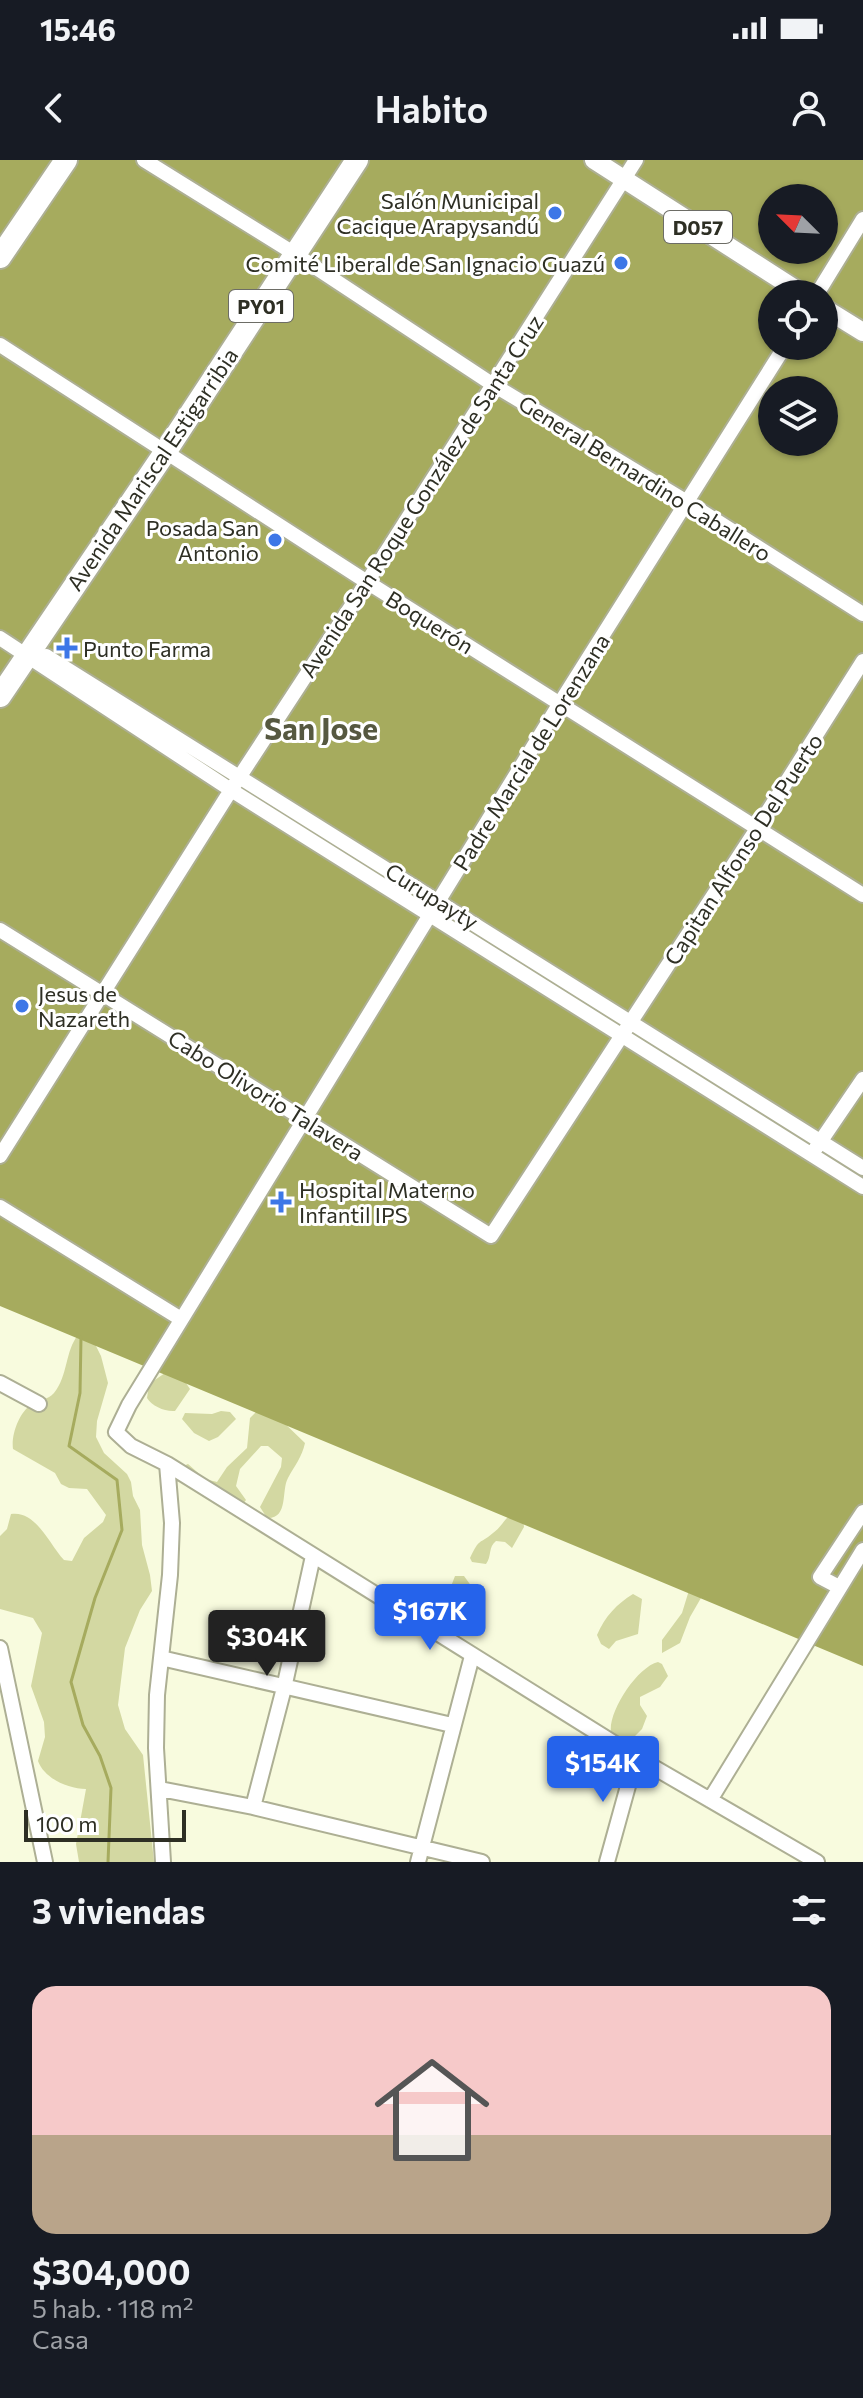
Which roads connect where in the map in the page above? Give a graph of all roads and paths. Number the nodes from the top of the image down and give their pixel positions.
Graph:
1 (66, 160) edge
2 (144, 160) edge
3 (357, 160) edge
4 (594, 160) edge
5 (636, 160) edge
6 (624, 179) junction
7 (863, 219) edge
8 (295, 254) junction
9 (0, 257) edge
10 (781, 280) edge
11 (826, 280) edge
12 (838, 317) edge
13 (863, 332) edge
14 (0, 345) edge
15 (776, 360) edge
16 (492, 384) junction
17 (166, 451) junction
18 (687, 502) junction
19 (367, 582) junction
20 (863, 614) edge
21 (0, 628) edge
22 (0, 638) edge
23 (30, 651) junction
24 (863, 661) edge
25 (0, 696) edge
26 (560, 703) junction
27 (240, 776) junction
28 (231, 790) junction
29 (756, 830) junction
30 (863, 895) edge
31 (440, 901) junction
32 (431, 915) junction
33 (0, 930) edge
34 (103, 995) junction
35 (630, 1023) junction
36 (621, 1036) junction
37 (863, 1079) edge
38 (307, 1119) junction
39 (821, 1141) junction
40 (810, 1154) junction
41 (0, 1156) edge
42 (863, 1168) edge
43 (863, 1187) edge
44 (0, 1207) edge
45 (491, 1236) joint
46 (181, 1319) junction
47 (0, 1383) edge
48 (39, 1404) dead end
49 (167, 1464) junction
50 (863, 1512) edge
51 (863, 1550) edge
52 (313, 1556) junction
53 (839, 1587) junction
54 (0, 1648) edge
55 (472, 1656) junction
56 (161, 1658) junction
57 (284, 1688) junction
58 (452, 1725) junction
59 (636, 1757) junction
60 (160, 1789) junction
61 (710, 1800) junction
62 (253, 1807) junction
63 (420, 1855) edge
64 (798, 1857) edge
65 (45, 1862) edge
66 (163, 1862) edge
67 (482, 1862) edge
68 (607, 1862) edge
69 (817, 1862) edge

1 - 9 highway
2 - 8 street, General Bernardino Caballero
3 - 8 highway, Avenida Mariscal Estigarribia / PY01
4 - 6 main road, D057
5 - 6 street, Avenida San Roque González de Santa Cruz
6 - 10 main road, D057
6 - 16 street, Avenida San Roque González de Santa Cruz
7 - 11 street
8 - 16 street, General Bernardino Caballero
8 - 17 highway, Avenida Mariscal Estigarribia / PY01
12 - 13 main road
14 - 17 street, Boquerón
15 - 18 street, Padre Marcial de Lorenzana
16 - 18 street, General Bernardino Caballero
16 - 19 street, Avenida San Roque González de Santa Cruz
17 - 19 street, Boquerón
17 - 23 highway, Avenida Mariscal Estigarribia / PY01
18 - 20 street, General Bernardino Caballero
18 - 26 street, Padre Marcial de Lorenzana
19 - 26 street, Boquerón
19 - 27 street, Avenida San Roque González de Santa Cruz
21 - 23 street, Curupayty
22 - 23 street, Curupayty
23 - 25 highway, Avenida Mariscal Estigarribia / PY01
23 - 27 street, Curupayty
23 - 28 street, Curupayty
24 - 29 street, Capitan Alfonso Del Puerto
26 - 29 street, Boquerón
26 - 31 street, Padre Marcial de Lorenzana
27 - 28 street, Avenida San Roque González de Santa Cruz
27 - 31 street, Curupayty
28 - 32 street, Curupayty
28 - 34 street, Avenida San Roque González de Santa Cruz
29 - 30 street, Boquerón
29 - 35 street, Capitan Alfonso Del Puerto
31 - 32 street, Padre Marcial de Lorenzana
31 - 35 street, Curupayty
32 - 36 street, Curupayty
32 - 38 street, Padre Marcial de Lorenzana
33 - 34 street, Cabo Olivorio Talavera
34 - 38 street, Cabo Olivorio Talavera
34 - 41 street, Avenida San Roque González de Santa Cruz
35 - 36 street, Capitan Alfonso Del Puerto
35 - 39 street, Curupayty
36 - 40 street, Curupayty
36 - 45 street, Capitan Alfonso Del Puerto
37 - 39 street
38 - 45 street, Cabo Olivorio Talavera
38 - 46 street, Padre Marcial de Lorenzana
39 - 40 street
39 - 42 street, Curupayty
40 - 43 street, Curupayty
44 - 46 street
46 - 49 street, Padre Marcial de Lorenzana
47 - 48 street
49 - 52 street
49 - 56 street
50 - 53 street
51 - 53 street
52 - 55 street
52 - 57 street
53 - 61 street
54 - 65 street
55 - 58 street
55 - 59 street
56 - 57 street
56 - 60 street
57 - 58 street
57 - 62 street
58 - 63 street
59 - 61 street
59 - 68 street
60 - 62 street
60 - 66 street
61 - 64 street
62 - 63 street
63 - 67 street
64 - 69 street

